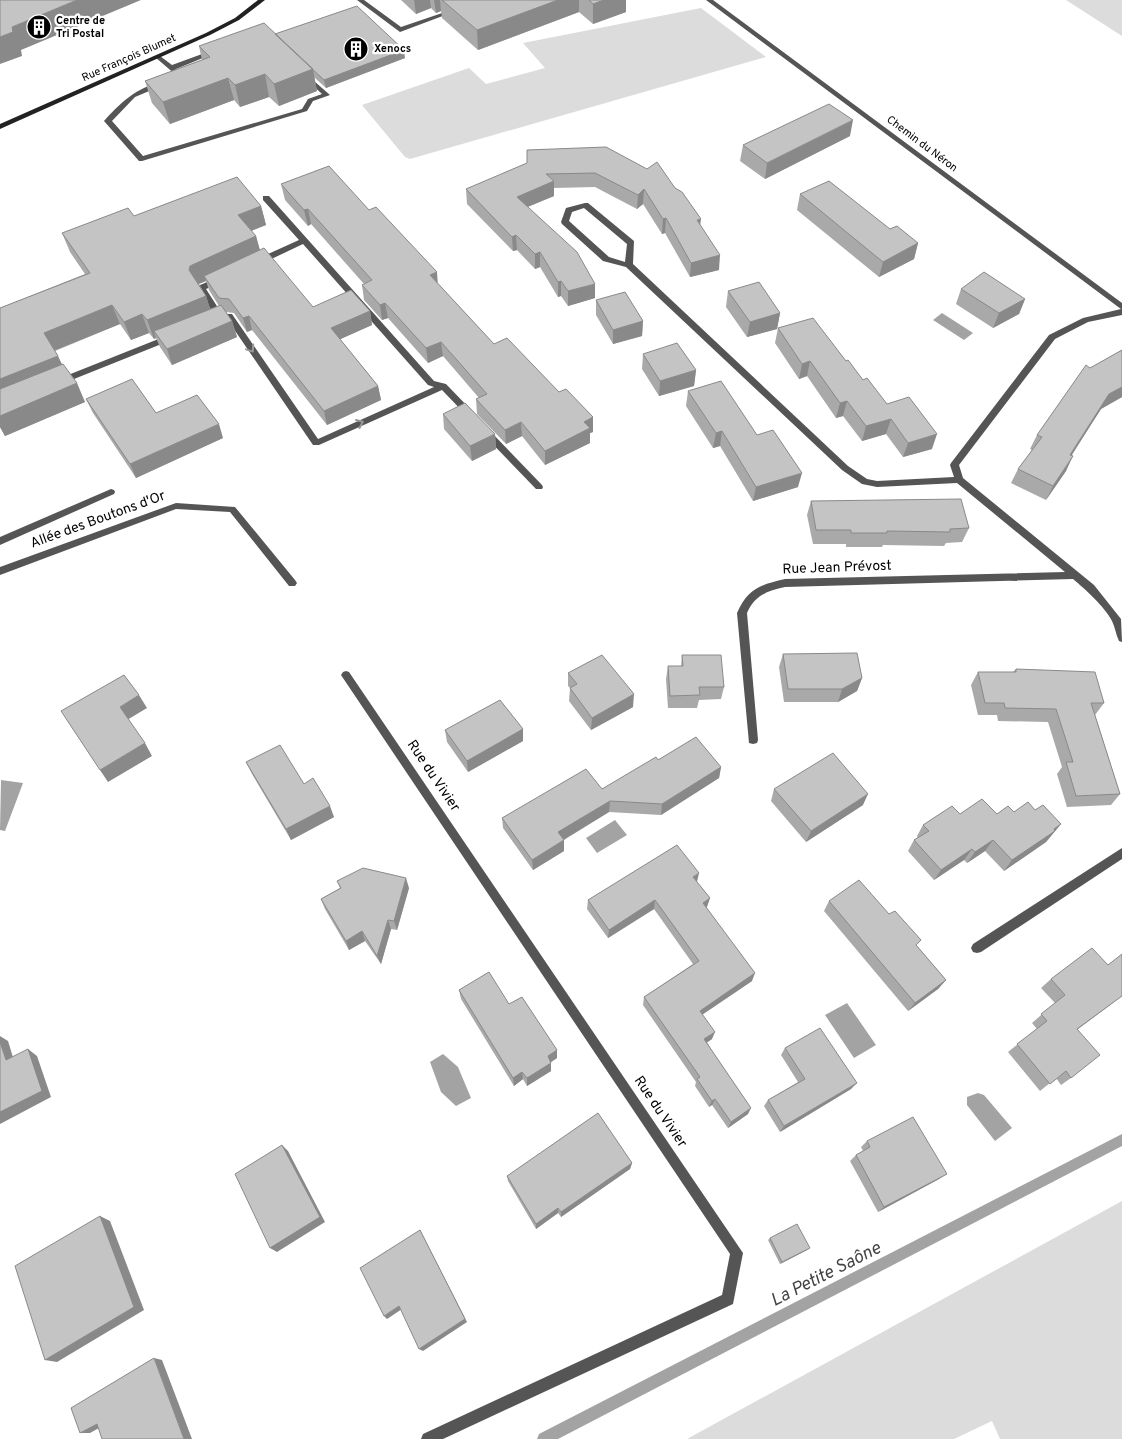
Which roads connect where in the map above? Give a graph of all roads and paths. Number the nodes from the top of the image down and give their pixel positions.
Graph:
1 (262, 0) edge
2 (360, 0) edge
3 (709, 0) edge
4 (465, 7) edge
5 (217, 50) edge
6 (158, 56) junction
7 (298, 67) edge
8 (172, 68) junction
9 (173, 79) edge
10 (165, 82) edge
11 (0, 127) edge
12 (266, 198) dead end
13 (304, 241) junction
14 (252, 264) edge
15 (629, 264) junction
16 (227, 276) edge
17 (1122, 306) edge
18 (1122, 312) edge
19 (220, 317) junction
20 (210, 321) edge
21 (183, 332) edge
22 (55, 384) edge
23 (443, 386) junction
24 (959, 480) junction
25 (539, 488) dead end
26 (111, 492) dead end
27 (0, 541) edge
28 (0, 571) edge
29 (1075, 575) junction
30 (292, 583) dead end
31 (1122, 638) edge
32 (346, 675) dead end
33 (754, 740) dead end
34 (1122, 852) edge
35 (977, 948) dead end
36 (428, 1439) edge

1 - 6 street, Rue François Blumet
2 - 4 street
3 - 17 street, Chemin du Néron
5 - 8 street
6 - 8 street
6 - 11 street, Rue François Blumet
7 - 10 street
8 - 9 street
12 - 13 street
13 - 14 street
13 - 23 street
15 - 15 street
15 - 24 street
16 - 19 street
18 - 24 street
19 - 20 street
19 -> 23 street
21 - 22 street
23 - 25 street
24 - 29 street
26 - 27 street
28 - 30 street, Allée des Boutons d'Or
29 - 31 street
29 - 33 street, Rue Jean Prévost
32 - 36 street, Rue du Vivier
34 - 35 street

